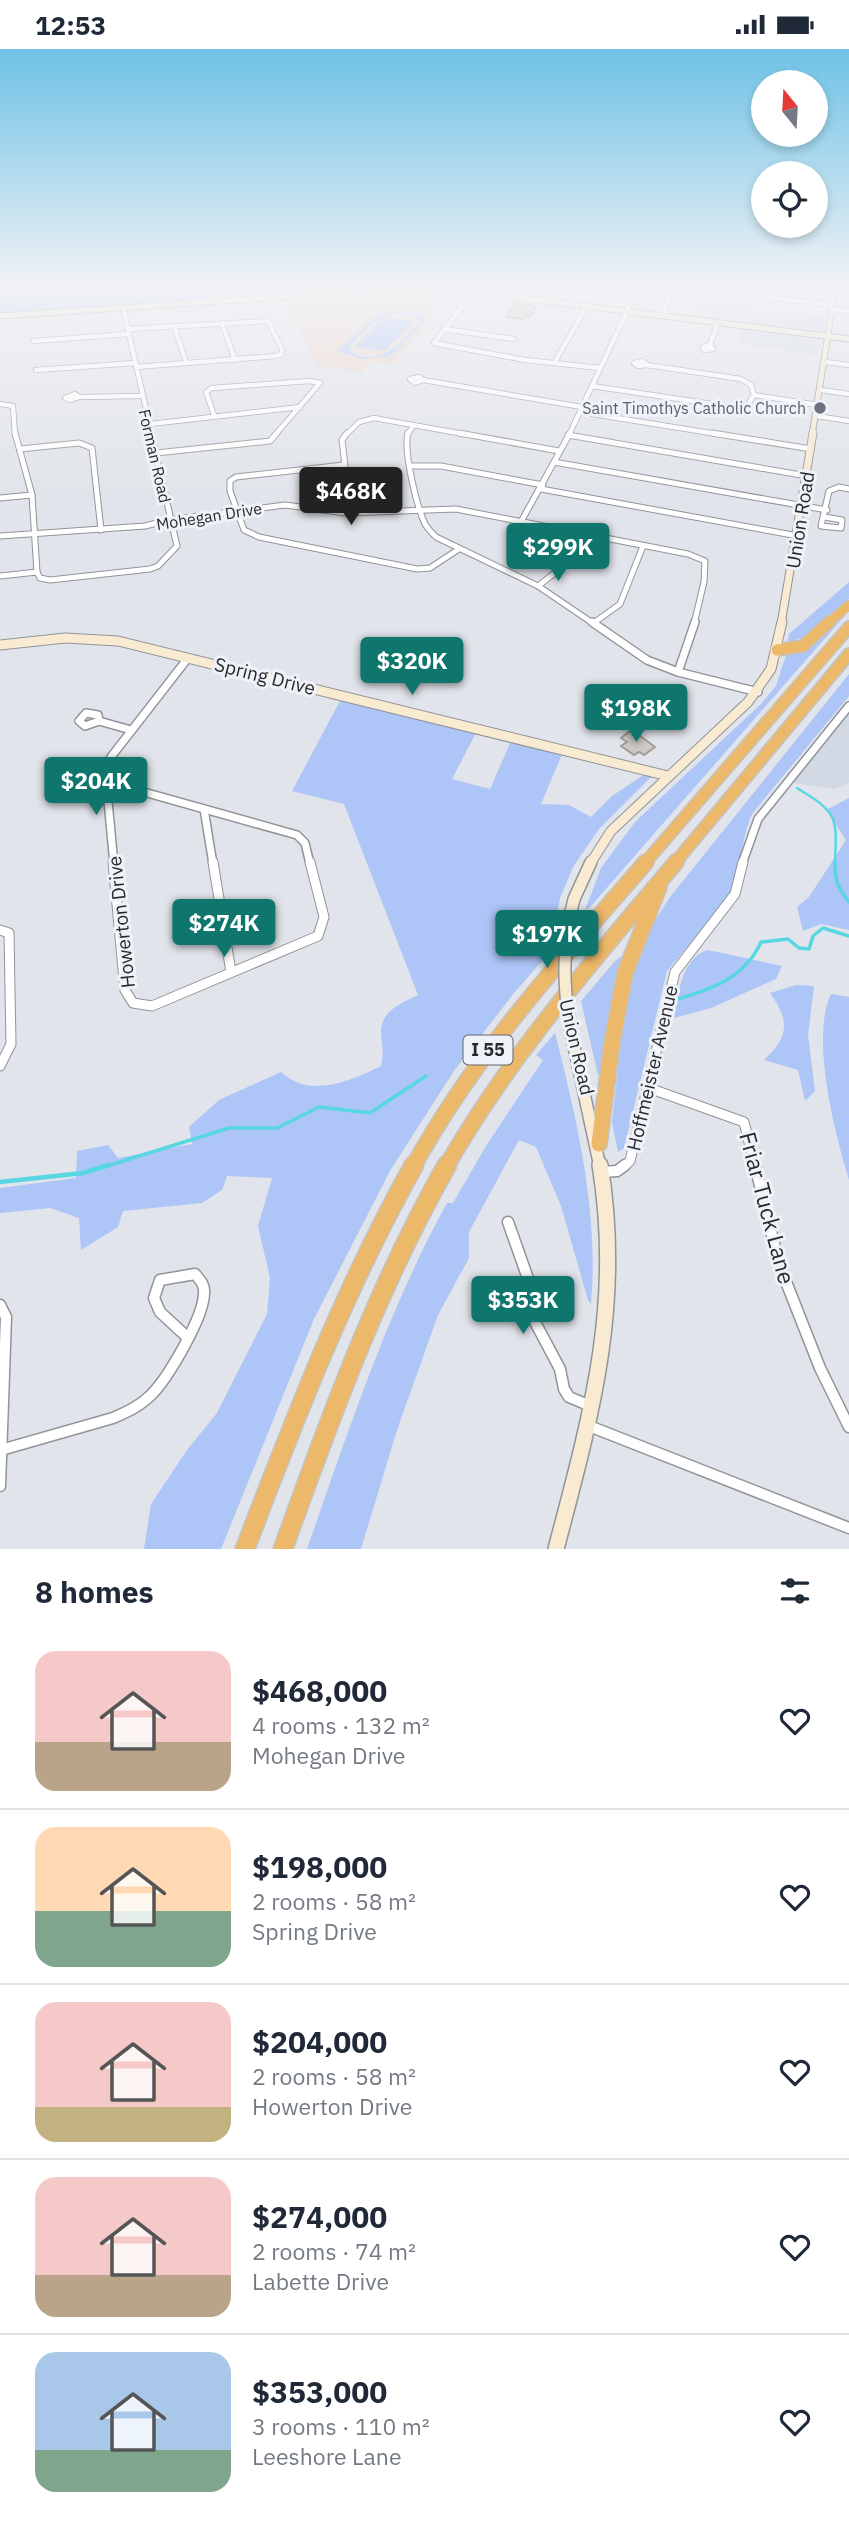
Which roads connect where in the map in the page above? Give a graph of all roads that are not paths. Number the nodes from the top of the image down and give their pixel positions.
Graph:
1 (133, 354) edge
2 (183, 354) edge
3 (233, 354) edge
4 (282, 354) edge
5 (493, 354) edge
6 (559, 354) edge
7 (607, 354) edge
8 (826, 354) edge
9 (235, 360) junction
10 (186, 362) junction
11 (555, 362) junction
12 (825, 362) junction
13 (135, 365) junction
14 (647, 365) dead end
15 (849, 365) edge
16 (600, 368) junction
17 (36, 370) dead end
18 (423, 380) dead end
19 (592, 386) junction
20 (821, 390) junction
21 (754, 394) junction
22 (849, 394) edge
23 (141, 395) junction
24 (79, 397) dead end
25 (0, 404) edge
26 (818, 405) junction
27 (301, 407) junction
28 (581, 409) junction
29 (214, 415) junction
30 (817, 416) junction
31 (849, 421) edge
32 (150, 424) junction
33 (414, 425) junction
34 (568, 435) junction
35 (20, 449) junction
36 (811, 449) junction
37 (559, 451) junction
38 (156, 453) junction
39 (554, 462) junction
40 (344, 465) junction
41 (411, 466) junction
42 (807, 476) junction
43 (542, 487) junction
44 (849, 488) edge
45 (32, 495) junction
46 (0, 498) edge
47 (802, 506) junction
48 (420, 509) junction
49 (827, 510) junction
50 (239, 513) junction
51 (346, 513) junction
52 (825, 517) dead end
53 (169, 520) junction
54 (522, 520) junction
55 (102, 530) junction
56 (33, 533) junction
57 (576, 533) junction
58 (0, 536) edge
59 (797, 536) junction
60 (643, 546) junction
61 (459, 549) junction
62 (37, 572) junction
63 (0, 576) edge
64 (538, 586) junction
65 (849, 605) edge
66 (594, 622) junction
67 (849, 627) edge
68 (0, 645) edge
69 (777, 650) junction
70 (849, 655) edge
71 (188, 657) junction
72 (678, 672) junction
73 (758, 692) junction
74 (849, 706) edge
75 (99, 721) dead end
76 (131, 730) junction
77 (668, 776) junction
78 (108, 782) junction
79 (204, 809) junction
80 (664, 876) junction
81 (0, 930) edge
82 (231, 972) junction
83 (1, 1065) edge
84 (646, 1087) junction
85 (599, 1144) junction
86 (602, 1172) junction
87 (508, 1223) dead end
88 (0, 1305) edge
89 (187, 1337) junction
90 (593, 1407) junction
91 (589, 1426) junction
92 (849, 1427) edge
93 (1, 1450) edge
94 (0, 1486) edge
95 (849, 1528) edge
96 (245, 1549) edge
97 (283, 1549) edge
98 (556, 1549) edge

1 - 13 street, Forman Road
2 - 10 street
3 - 9 street
4 - 9 street
5 - 11 street
6 - 11 street
7 - 16 street
8 - 12 main road, Union Road
9 - 10 street
10 - 13 street
11 - 16 street
12 - 15 street
12 - 20 main road, Union Road
13 - 17 street
13 - 23 street, Forman Road
14 - 21 street
16 - 19 street
18 - 28 street
19 - 21 street
19 - 28 street
20 - 22 street
20 - 26 main road, Union Road
21 - 26 street
23 - 24 street
23 - 32 street, Forman Road
25 - 35 street
26 - 30 main road, Union Road
27 - 29 street
27 - 29 street
27 - 38 street
28 - 34 street
28 - 36 street
29 - 32 street
30 - 31 street
30 - 36 main road, Union Road
32 - 38 street, Forman Road
33 - 37 street
33 - 40 street
33 - 41 street
34 - 37 street
34 - 42 street
35 - 45 street
35 - 55 street
36 - 42 main road, Union Road
37 - 39 street
38 - 53 street, Forman Road
39 - 43 street
39 - 47 street
40 - 50 street
40 - 51 street
41 - 43 street
41 - 48 street
42 - 47 main road, Union Road
43 - 54 street
43 - 59 street
44 - 49 street
45 - 46 street
45 - 56 street
47 - 49 street
47 - 59 main road, Union Road
48 - 51 street, Mohegan Drive
48 - 54 street, Mohegan Drive
48 - 61 street
49 - 52 street
50 - 51 street, Mohegan Drive
50 - 53 street, Mohegan Drive
50 - 61 street
53 - 55 street, Mohegan Drive
53 - 62 street, Forman Road
54 - 57 street, Mohegan Drive
55 - 56 street, Mohegan Drive
56 - 58 street, Mohegan Drive
56 - 62 street
57 - 60 street, Mohegan Drive
57 - 64 street
59 - 69 main road, Union Road
60 - 66 street
60 - 72 street, Mohegan Drive
61 - 64 street
62 - 63 street
64 - 66 street
65 - 69 highway
66 - 72 street
67 - 96 highway, I 55
68 - 71 main road, Spring Drive
69 - 73 main road, Union Road
70 - 80 highway, I 55
71 - 76 street, Howerton Drive
71 - 77 main road, Spring Drive
72 - 73 street
73 - 77 main road, Union Road
74 - 84 street, Hoffmeister Avenue
75 - 76 street
76 - 78 street, Howerton Drive
77 - 85 main road, Union Road, bridge
78 - 79 street
78 - 82 street, Howerton Drive
79 - 82 street
79 - 82 street
80 - 85 highway
80 - 97 highway, I 55
81 - 83 street
84 - 86 street, Hoffmeister Avenue
84 - 92 street, Friar Tuck Lane
85 - 86 main road, Union Road
86 - 90 main road, Union Road
87 - 90 street
88 - 93 street
89 - 89 street
89 - 93 street
90 - 91 main road, Union Road
91 - 95 street
91 - 98 main road, Union Road
93 - 94 street

